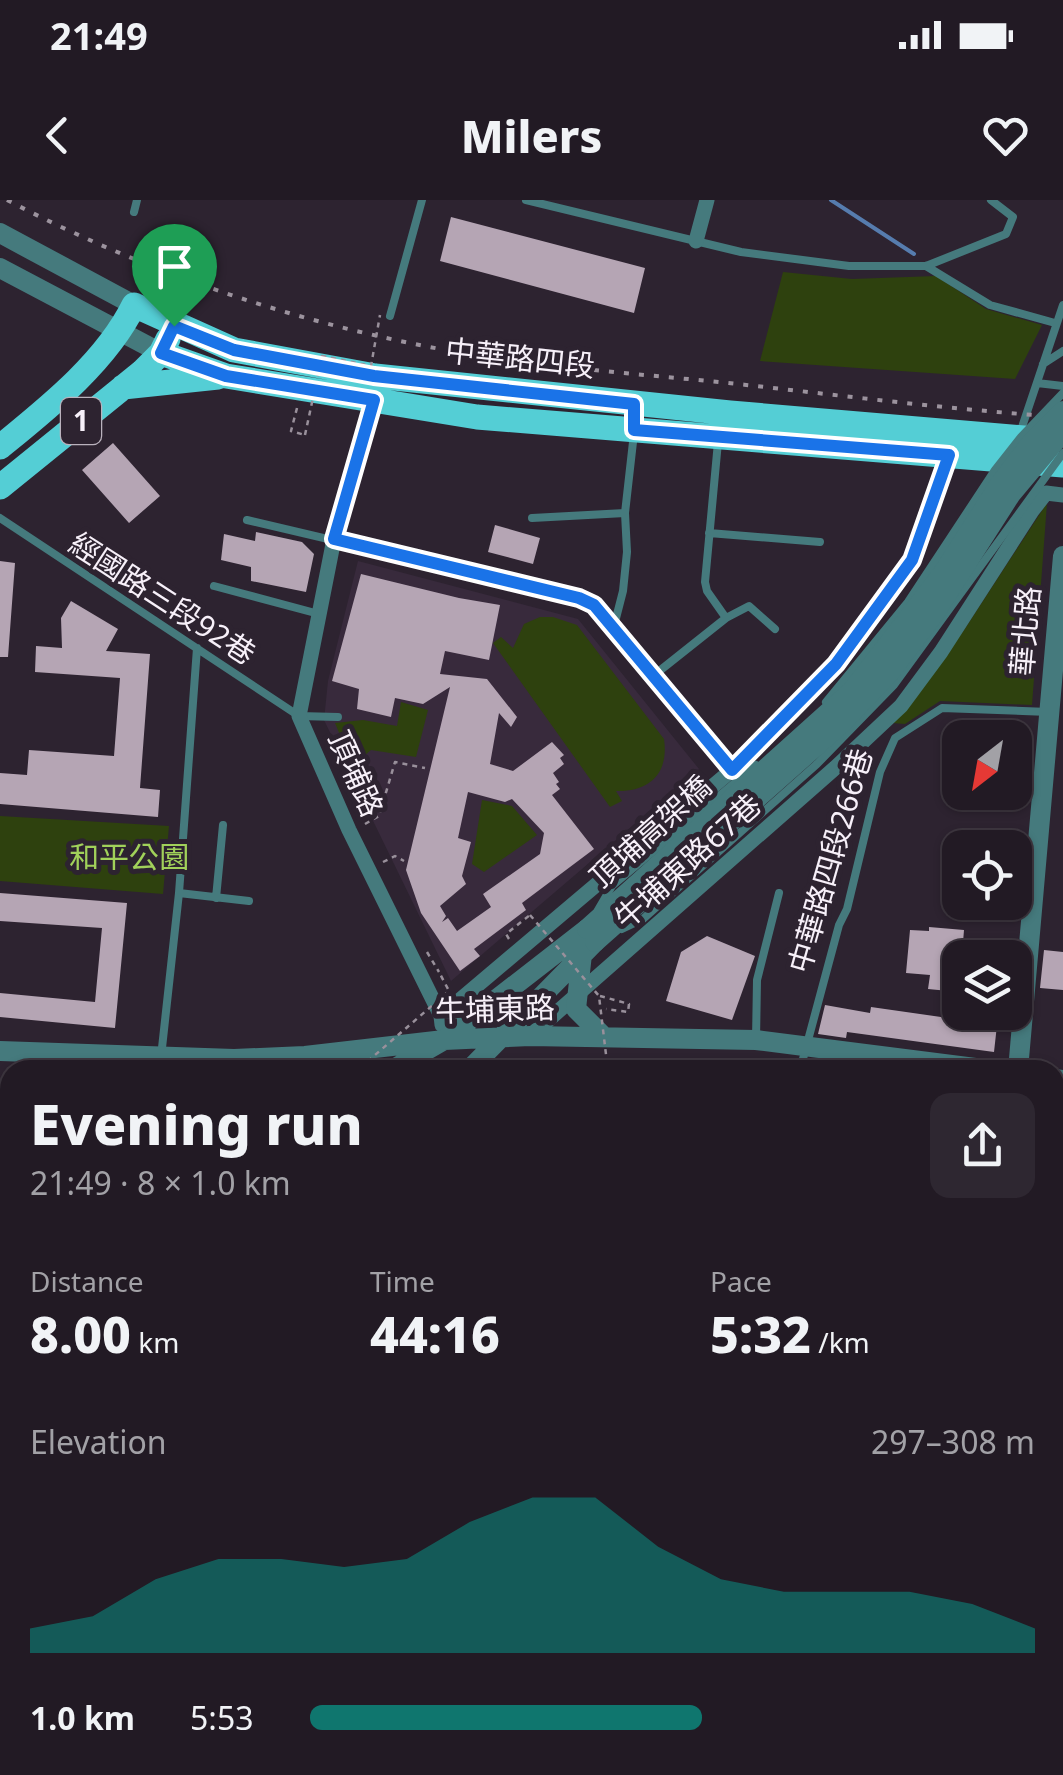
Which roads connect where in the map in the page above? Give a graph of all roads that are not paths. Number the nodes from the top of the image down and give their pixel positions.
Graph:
1 (137, 200) edge
2 (422, 200) edge
3 (526, 200) edge
4 (707, 200) edge
5 (990, 200) edge
6 (134, 212) dead end
7 (0, 233) edge
8 (696, 241) junction
9 (926, 266) junction
10 (0, 268) edge
11 (1063, 304) edge
12 (134, 305) junction
13 (385, 316) road end
14 (1055, 322) junction
15 (174, 326) junction
16 (122, 330) junction
17 (1063, 351) edge
18 (161, 353) junction
19 (1043, 364) junction
20 (226, 376) junction
21 (1037, 383) junction
22 (123, 387) junction
23 (1063, 390) edge
24 (374, 400) junction
25 (1063, 411) edge
26 (634, 417) junction
27 (1063, 432) edge
28 (1018, 437) junction
29 (718, 438) junction
30 (1063, 441) edge
31 (952, 444) junction
32 (0, 447) edge
33 (1063, 453) edge
34 (1063, 465) edge
35 (0, 487) edge
36 (1063, 495) edge
37 (625, 513) junction
38 (0, 518) edge
39 (532, 518) dead end
40 (247, 520) dead end
41 (708, 533) junction
42 (334, 539) junction
43 (820, 542) dead end
44 (1063, 556) edge
45 (897, 580) junction
46 (214, 586) dead end
47 (320, 614) junction
48 (726, 618) junction
49 (614, 626) junction
50 (958, 626) junction
51 (775, 629) dead end
52 (197, 648) junction
53 (842, 656) junction
54 (652, 676) junction
55 (900, 706) junction
56 (299, 716) junction
57 (338, 717) dead end
58 (880, 725) junction
59 (1053, 725) edge
60 (895, 738) junction
61 (732, 770) junction
62 (223, 825) dead end
63 (779, 892) dead end
64 (179, 893) junction
65 (216, 898) junction
66 (249, 902) dead end
67 (588, 942) junction
68 (575, 999) junction
69 (441, 1016) junction
70 (530, 1036) junction
71 (604, 1037) junction
72 (444, 1040) junction
73 (499, 1040) junction
74 (756, 1040) junction
75 (808, 1045) junction
76 (0, 1051) edge
77 (32, 1060) edge
78 (152, 1060) edge
79 (327, 1060) edge
80 (409, 1060) edge
81 (479, 1060) edge
82 (803, 1060) edge
83 (918, 1060) edge
84 (1019, 1060) edge

1 - 6 lane
2 - 13 lane
3 - 8 lane
4 - 8 street
5 - 9 lane
7 - 12 street, 中華路四段
8 - 9 lane
9 - 14 lane
10 - 16 street, 中華路四段
11 - 14 lane
12 - 15 main road, 中華路四段
12 - 16 main road, 1
14 - 19 lane
15 - 18 main road, 1
15 - 26 main road, 中華路四段
16 - 18 street, 中華路四段
16 - 32 main road, 1
17 - 19 lane
18 - 20 main road, 中華路四段
18 - 22 main road, 1
19 - 21 lane
20 - 22 main road
20 - 24 main road, 中華路四段
21 - 23 lane
21 - 28 lane
22 - 35 main road, 1
23 - 67 lane, 頂埔高架橋, bridge
24 - 26 main road, 中華路四段
24 - 42 street, 頂埔路
25 - 67 street, 頂埔高架橋, bridge
26 - 29 main road, 中華路四段
26 - 31 main road, 中華路四段
26 - 37 lane
27 - 67 street, 頂埔高架橋, bridge
28 - 30 main road, 中華路四段
28 - 31 main road, 中華路四段
29 - 31 main road, 中華路四段
29 - 41 lane
31 - 34 main road, 中華路四段
31 - 45 street
33 - 67 lane, 頂埔高架橋, bridge
36 - 50 street, 中華路四段266巷
37 - 39 lane
37 - 49 lane
38 - 52 lane, 經國路三段92巷
40 - 42 lane
41 - 43 lane
41 - 48 lane
42 - 47 street, 頂埔路
42 - 49 lane
44 - 59 street, 華北路
45 - 50 lane
45 - 53 street
46 - 47 lane
47 - 56 street, 頂埔路
48 - 51 lane
48 - 54 lane
49 - 54 lane
50 - 55 street, 中華路四段266巷
52 - 56 lane, 經國路三段92巷
52 - 64 lane
53 - 55 street
53 - 61 street
54 - 61 lane
55 - 58 street, 中華路四段266巷
56 - 57 lane
56 - 69 street, 頂埔路
58 - 60 street, 中華路四段266巷
58 - 68 street, 牛埔東路67巷
59 - 60 lane
59 - 84 street, 華北路
60 - 75 lane, 中華路四段266巷
61 - 69 street
62 - 65 lane
63 - 74 lane
64 - 65 lane
64 - 78 lane
65 - 66 lane
67 - 68 street
67 - 72 street
67 - 73 street
68 - 70 street, 牛埔東路67巷
68 - 71 street
69 - 72 street, 頂埔路
70 - 71 street, 牛埔東路
70 - 73 street, 牛埔東路
71 - 74 street, 牛埔東路
72 - 73 street, 牛埔東路
72 - 79 street, 牛埔東路
72 - 80 street
73 - 81 street
74 - 75 street, 牛埔東路
75 - 82 lane, 中華路四段266巷
75 - 83 street, 牛埔東路
76 - 77 street, 牛埔東路

